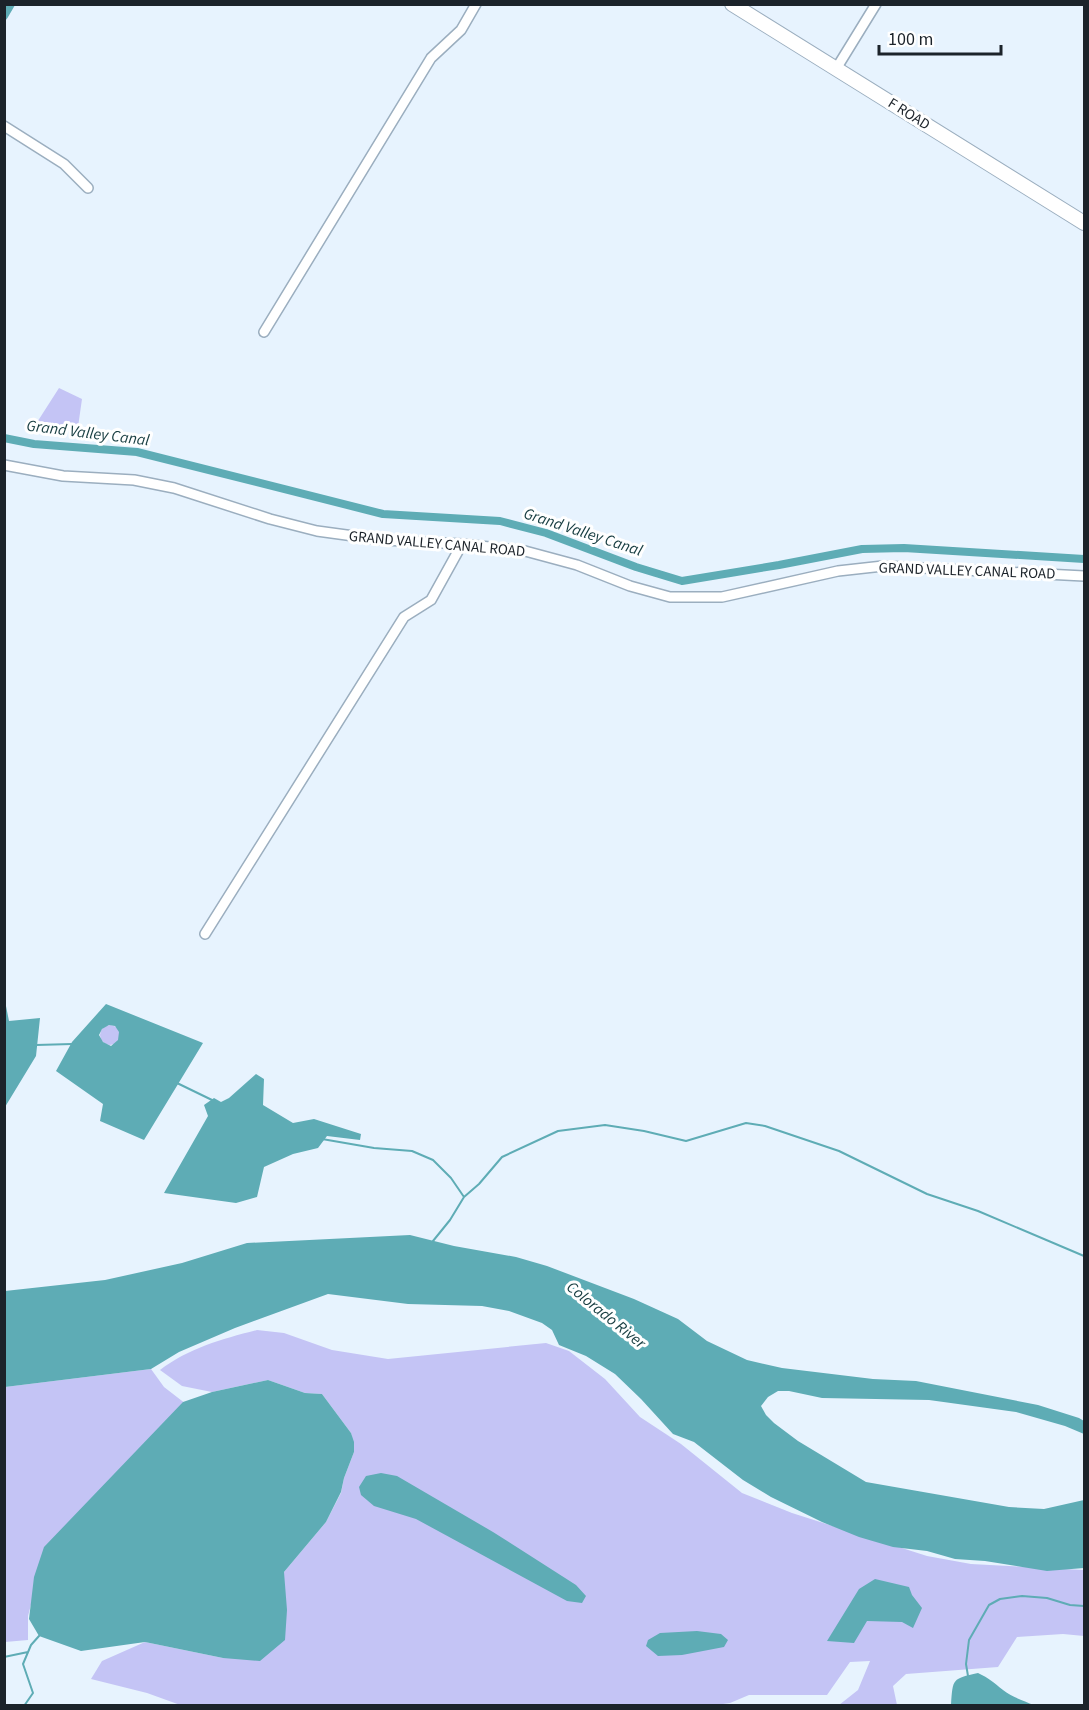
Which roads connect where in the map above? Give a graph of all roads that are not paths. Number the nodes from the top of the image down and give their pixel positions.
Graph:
1 (476, 4) edge
2 (732, 4) edge
3 (876, 4) edge
4 (836, 69) junction
5 (4, 126) edge
6 (88, 188) dead end
7 (1084, 223) edge
8 (264, 333) dead end
9 (4, 465) edge
10 (462, 544) junction
11 (1084, 576) edge
12 (205, 934) dead end

1 - 8 street
2 - 4 street, F ROAD
3 - 4 street
4 - 7 street, F ROAD
5 - 6 street
9 - 10 street, GRAND VALLEY CANAL ROAD
10 - 11 street, GRAND VALLEY CANAL ROAD
10 - 12 street

